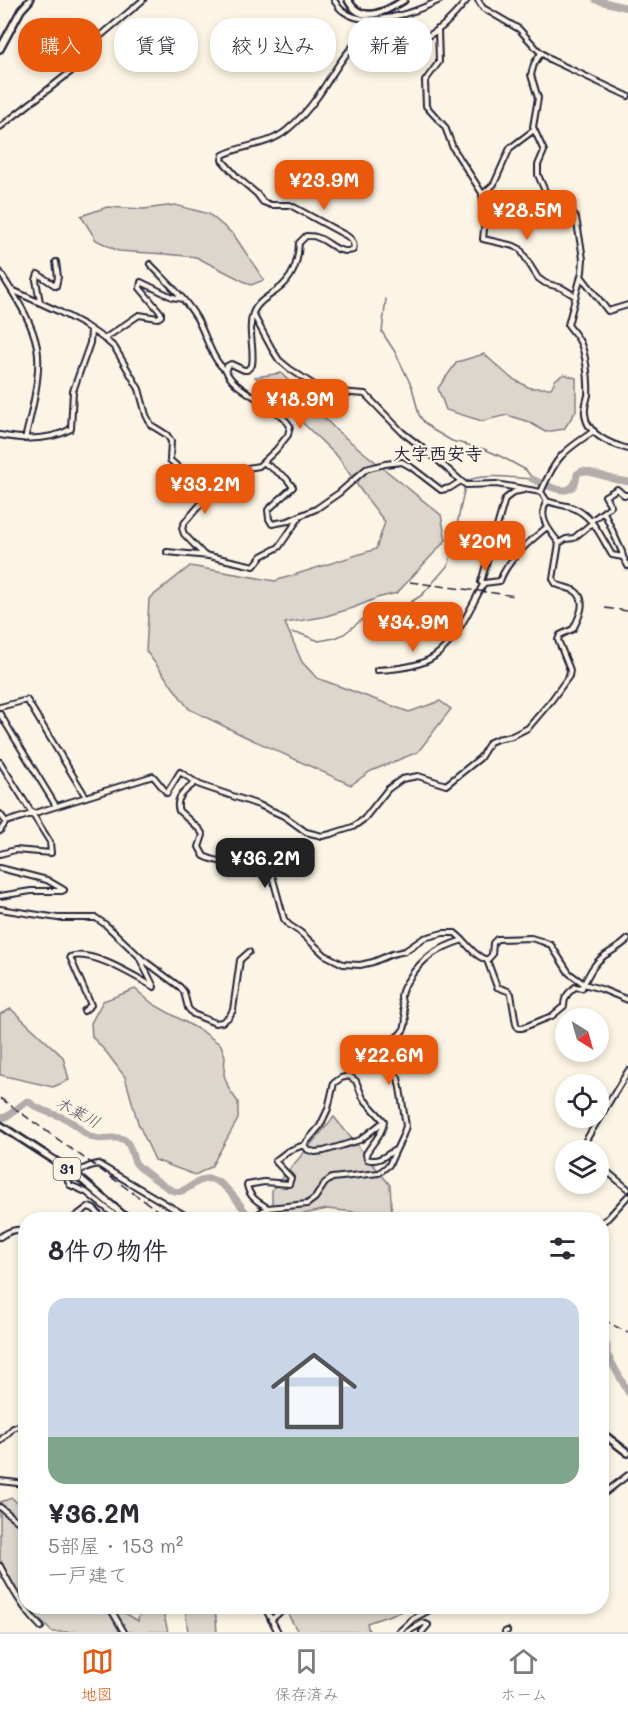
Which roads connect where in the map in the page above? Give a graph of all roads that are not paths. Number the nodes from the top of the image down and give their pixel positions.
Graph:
1 (30, 0) edge
2 (143, 0) edge
3 (334, 0) edge
4 (348, 0) edge
5 (404, 0) edge
6 (440, 0) edge
7 (467, 0) edge
8 (478, 0) edge
9 (438, 29) junction
10 (0, 49) edge
11 (541, 53) junction
12 (628, 96) edge
13 (0, 127) edge
14 (534, 130) junction
15 (482, 195) junction
16 (56, 262) dead end
17 (150, 264) dead end
18 (0, 272) edge
19 (581, 275) junction
20 (12, 290) junction
21 (575, 296) junction
22 (183, 299) junction
23 (40, 303) junction
24 (628, 305) edge
25 (253, 313) junction
26 (91, 330) junction
27 (104, 339) junction
28 (226, 370) junction
29 (594, 431) junction
30 (0, 435) edge
31 (25, 439) junction
32 (628, 449) edge
33 (263, 462) junction
34 (227, 474) junction
35 (461, 481) junction
36 (526, 489) junction
37 (541, 492) junction
38 (628, 495) edge
39 (547, 501) junction
40 (604, 512) junction
41 (302, 514) junction
42 (592, 522) junction
43 (547, 527) junction
44 (559, 543) junction
45 (166, 552) dead end
46 (204, 555) junction
47 (623, 557) junction
48 (628, 566) edge
49 (481, 582) dead end
50 (377, 670) dead end
51 (0, 707) edge
52 (0, 714) edge
53 (0, 762) edge
54 (195, 783) junction
55 (86, 797) junction
56 (56, 806) junction
57 (0, 814) edge
58 (32, 814) junction
59 (6, 822) junction
60 (1, 829) edge
61 (0, 854) edge
62 (0, 868) edge
63 (0, 896) edge
64 (0, 909) edge
65 (628, 939) edge
66 (463, 940) junction
67 (249, 952) dead end
68 (137, 954) junction
69 (487, 960) junction
70 (584, 984) junction
71 (628, 1000) edge
72 (84, 1011) dead end
73 (628, 1071) edge
74 (384, 1121) junction
75 (0, 1125) edge
76 (588, 1140) edge
77 (304, 1145) junction
78 (395, 1149) junction
79 (66, 1168) junction
80 (74, 1173) junction
81 (609, 1173) edge
82 (628, 1189) edge
83 (628, 1196) edge
84 (268, 1209) junction
85 (81, 1212) edge
86 (97, 1212) edge
87 (112, 1212) edge
88 (120, 1212) edge
89 (179, 1212) edge
90 (263, 1212) edge
91 (609, 1217) edge
92 (18, 1229) edge
93 (0, 1237) edge
94 (18, 1426) edge
95 (609, 1439) edge
96 (0, 1441) edge
97 (628, 1454) edge
98 (628, 1477) edge
99 (0, 1481) edge
100 (18, 1483) edge
101 (609, 1490) edge
102 (0, 1507) edge
103 (18, 1522) edge
104 (0, 1566) edge
105 (18, 1600) edge
106 (29, 1614) edge
107 (113, 1614) edge
108 (268, 1614) edge
109 (278, 1614) edge
110 (422, 1614) edge
111 (271, 1620) junction
112 (42, 1627) dead end
113 (124, 1632) edge
114 (278, 1632) edge
115 (399, 1632) edge
116 (407, 1632) edge
117 (422, 1632) edge

1 - 10 main road
2 - 13 street
3 - 6 street
4 - 5 main road
7 - 9 street
8 - 11 street
9 - 15 street
9 - 25 street
11 - 12 street
11 - 14 street
14 - 15 street
14 - 19 street
15 - 21 street
16 - 23 street
17 - 22 street
18 - 20 street
19 - 21 street
19 - 24 street
20 - 23 street
20 - 31 street
21 - 29 street
22 - 27 street
22 - 28 street
23 - 26 street
25 - 28 street
25 - 35 street
26 - 27 street
26 - 31 street
27 - 34 street
28 - 33 street
29 - 32 street
29 - 37 street
30 - 31 street
33 - 34 street
33 - 41 street
34 - 46 street
35 - 36 street
35 - 41 street
36 - 37 street
36 - 49 street
37 - 39 street
38 - 40 street
39 - 42 street
39 - 43 street
40 - 42 street
40 - 47 street
41 - 46 street
42 - 44 street
42 - 47 street
43 - 44 street
43 - 50 street
44 - 54 street
45 - 46 street
47 - 48 street
51 - 55 street
52 - 56 street
53 - 58 street
54 - 55 street
54 - 66 street
55 - 56 street
56 - 58 street
57 - 59 street
58 - 59 street
58 - 61 street
59 - 60 street
62 - 63 street
64 - 68 street
65 - 70 street
66 - 69 street
66 - 78 street
67 - 68 street
68 - 72 street
69 - 70 street
69 - 70 street
70 - 71 street
73 - 76 street
74 - 77 street
74 - 77 street
74 - 78 street
75 - 79 main road, 31
77 - 84 street
78 - 84 street
79 - 80 main road, 31
79 - 87 street
80 - 88 main road, 31
80 - 89 street
81 - 82 street
83 - 91 street
84 - 90 street
85 - 86 street
92 - 93 street
94 - 96 street
95 - 97 main road
98 - 101 street
99 - 100 street
102 - 103 street
104 - 105 street
106 - 112 street
107 - 113 street
108 - 111 street
109 - 111 street
110 - 115 street
111 - 114 street
116 - 117 street

